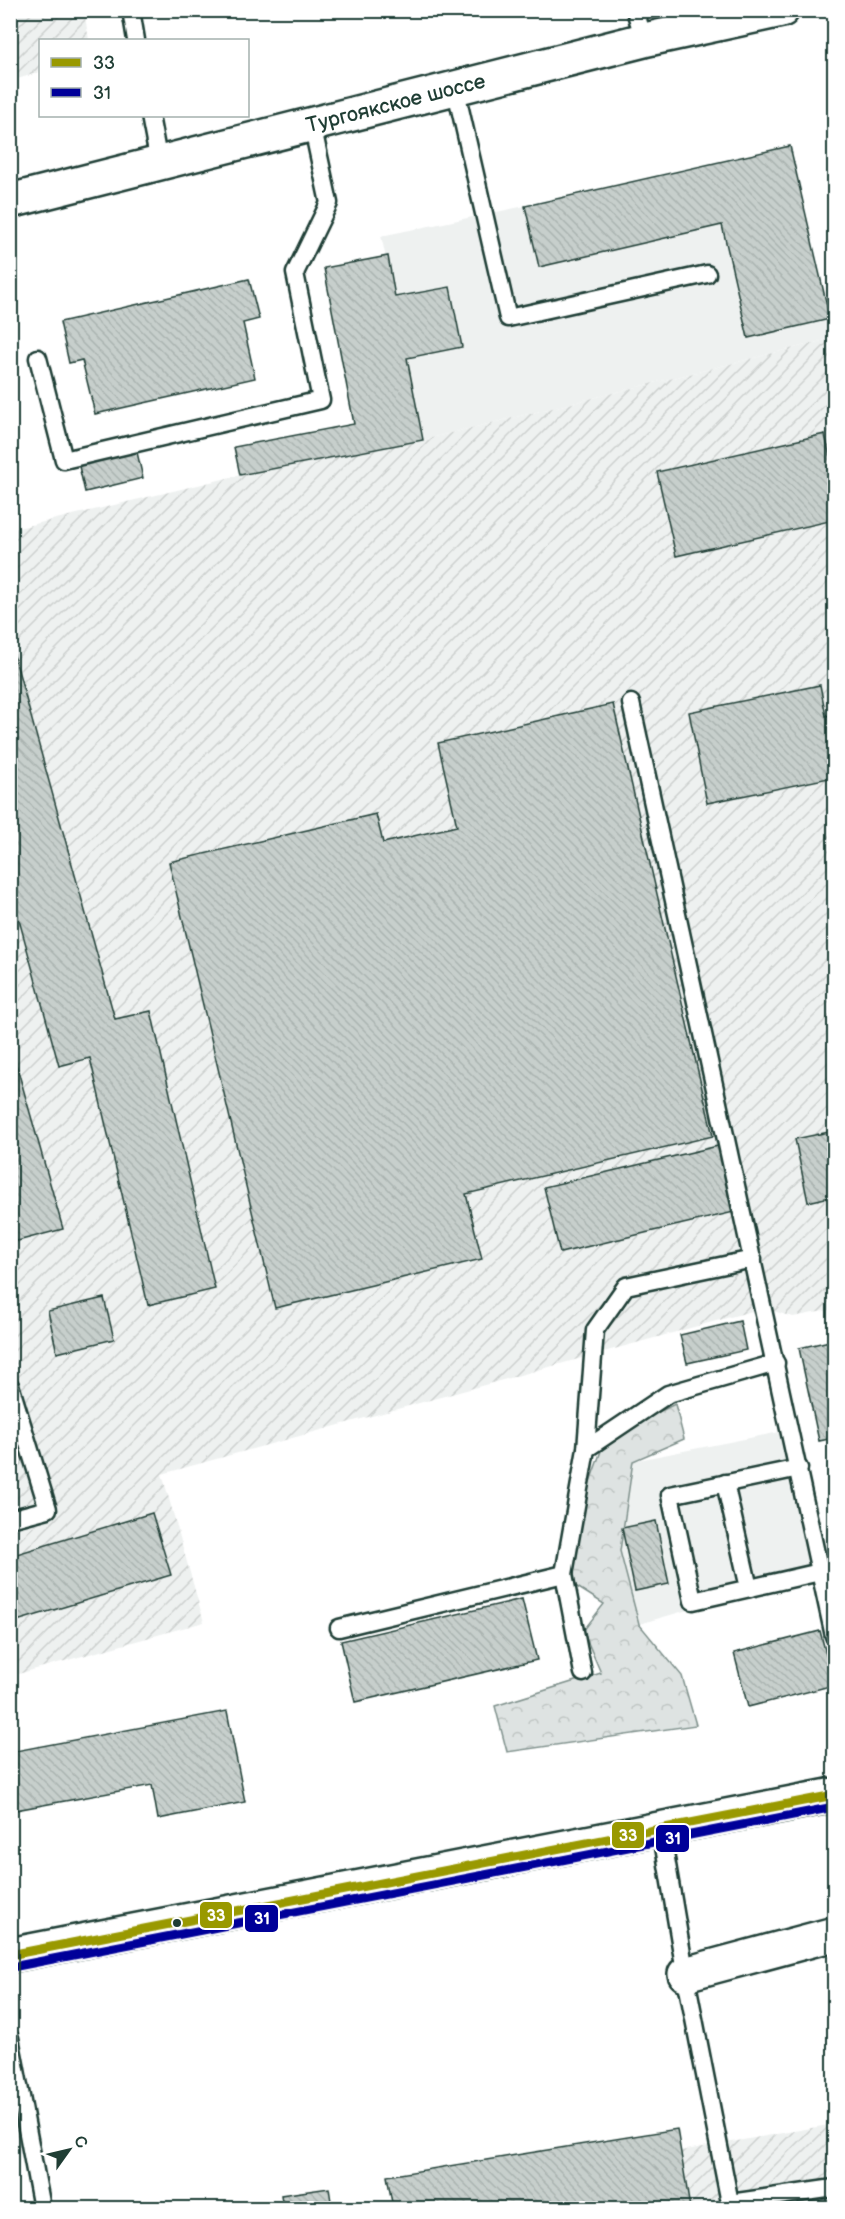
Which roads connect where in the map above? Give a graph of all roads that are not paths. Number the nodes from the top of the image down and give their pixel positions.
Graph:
1 (131, 10) edge
2 (782, 10) edge
3 (639, 25) edge
4 (136, 39) edge
5 (455, 87) junction
6 (150, 117) edge
7 (312, 124) junction
8 (159, 163) junction
9 (10, 201) edge
10 (707, 274) dead end
11 (38, 358) dead end
12 (631, 703) dead end
13 (753, 1259) junction
14 (776, 1363) junction
15 (10, 1385) edge
16 (586, 1449) junction
17 (799, 1468) junction
18 (725, 1483) junction
19 (10, 1519) edge
20 (820, 1572) junction
21 (564, 1574) junction
22 (749, 1588) junction
23 (339, 1628) dead end
24 (834, 1636) edge
25 (583, 1673) dead end
26 (834, 1794) edge
27 (661, 1829) junction
28 (834, 1934) edge
29 (10, 1955) edge
30 (685, 1974) junction
31 (10, 2038) edge
32 (834, 2188) edge
33 (731, 2206) edge
34 (42, 2208) edge

1 - 4 lane
2 - 3 main road, Тургоякское шоссе
3 - 5 main road, Тургоякское шоссе
5 - 7 main road, Тургоякское шоссе
5 - 10 lane
6 - 8 lane
7 - 8 main road, Тургоякское шоссе
7 - 11 lane
8 - 9 main road, Тургоякское шоссе
12 - 13 lane
13 - 14 lane
13 - 16 lane
14 - 16 lane
14 - 17 lane
15 - 19 lane
16 - 21 lane
17 - 18 lane
17 - 20 lane
18 - 22 lane
18 - 22 lane
20 - 22 lane
20 - 24 lane
21 - 23 lane
21 - 25 lane
26 - 27 main road
27 - 29 main road
27 - 30 lane
28 - 30 main road
30 - 33 lane
31 - 34 lane
32 - 33 lane

